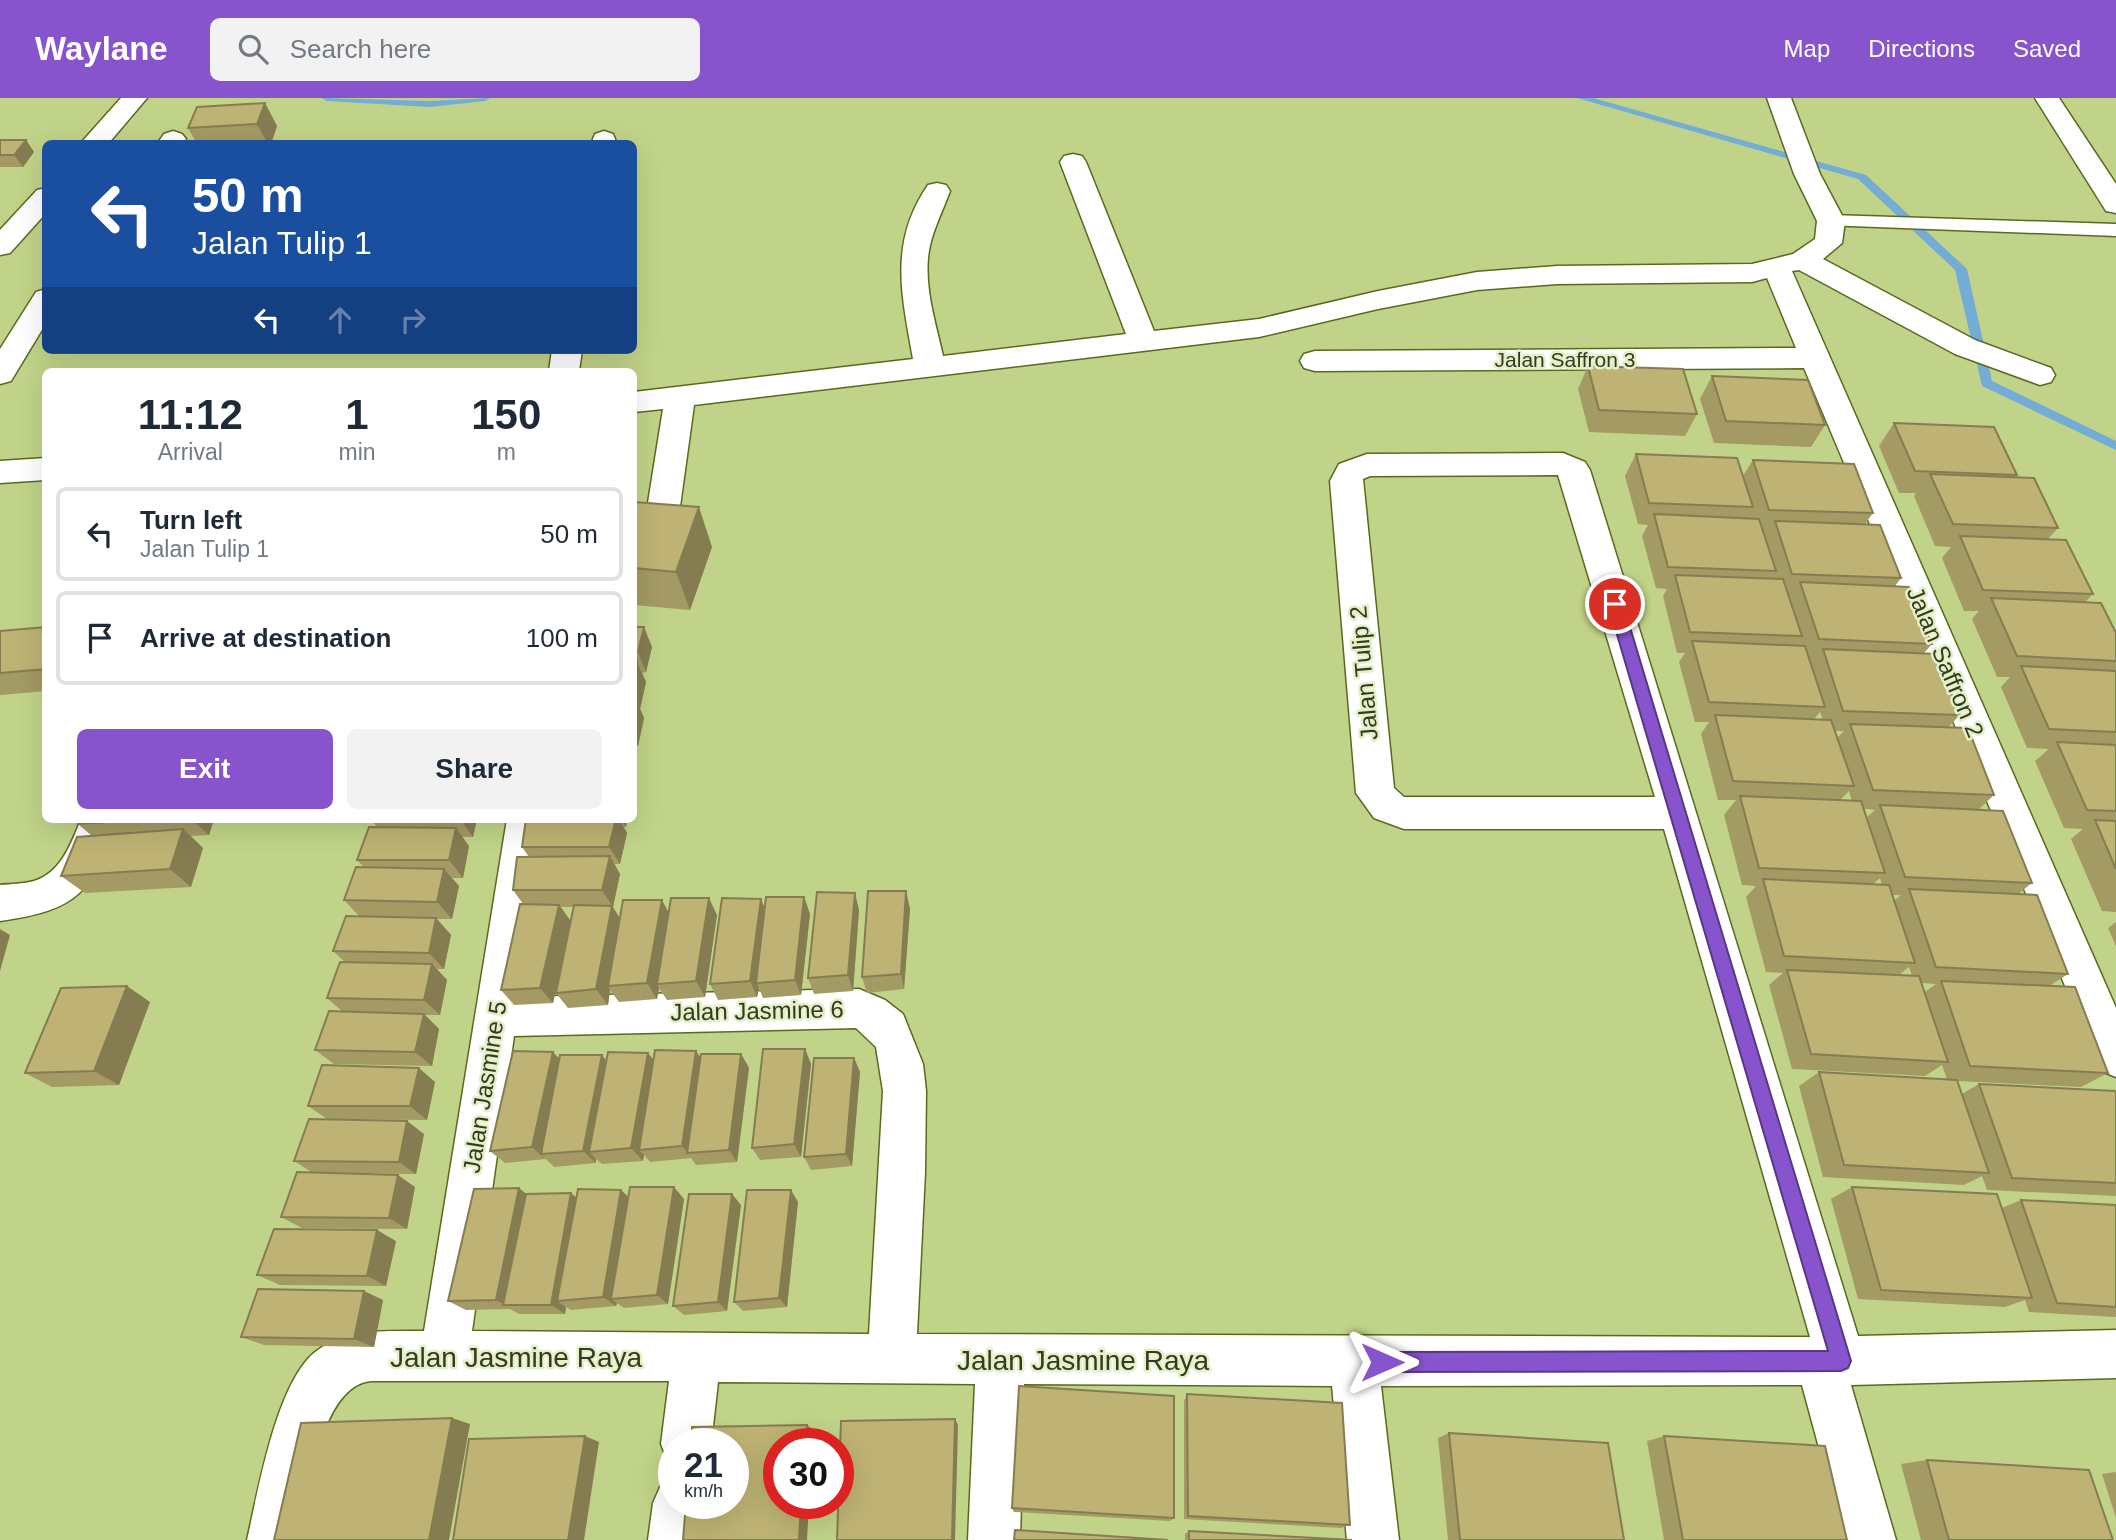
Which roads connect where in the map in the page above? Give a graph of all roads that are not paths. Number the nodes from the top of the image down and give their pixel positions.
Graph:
1 (135, 98) edge
2 (1779, 98) edge
3 (2047, 98) edge
4 (99, 137) edge
5 (1073, 162) dead end
6 (937, 191) dead end
7 (42, 200) edge
8 (2116, 205) edge
9 (1831, 221) junction
10 (2116, 230) edge
11 (0, 247) edge
12 (1790, 263) junction
13 (42, 305) edge
14 (1143, 341) junction
15 (1814, 358) junction
16 (1315, 361) dead end
17 (930, 368) junction
18 (0, 374) edge
19 (2040, 375) dead end
20 (680, 396) junction
21 (637, 402) edge
22 (42, 468) edge
23 (0, 472) edge
24 (637, 530) edge
25 (1679, 813) junction
26 (98, 823) edge
27 (525, 823) edge
28 (0, 903) edge
29 (496, 1017) junction
30 (2116, 1057) edge
31 (2116, 1354) edge
32 (444, 1355) junction
33 (696, 1357) junction
34 (891, 1358) junction
35 (1000, 1359) junction
36 (1831, 1361) junction
37 (1354, 1362) junction
38 (688, 1428) edge
39 (677, 1519) edge
40 (273, 1540) edge
41 (674, 1540) edge
42 (994, 1540) edge
43 (1373, 1540) edge
44 (1870, 1540) edge

1 - 4 street
2 - 9 street
3 - 8 street
5 - 14 street
6 - 17 street
7 - 11 street
9 - 10 lane
9 - 12 street
12 - 14 street
12 - 15 street, Jalan Saffron 2
12 - 19 street
13 - 18 street
14 - 17 street
15 - 16 street, Jalan Saffron 3
15 - 30 street, Jalan Saffron 2
17 - 20 street
20 - 21 street
20 - 24 street
22 - 23 street
25 - 25 street, Jalan Tulip 2
25 - 36 street
26 - 28 street
27 - 29 street, Jalan Jasmine 5
29 - 32 street, Jalan Jasmine 5
29 - 34 street, Jalan Jasmine 6
31 - 36 street, Jalan Jasmine Raya
32 - 33 street, Jalan Jasmine Raya
32 - 40 street, Jalan Jasmine Raya
33 - 34 street, Jalan Jasmine Raya
33 - 38 street
34 - 35 street, Jalan Jasmine Raya
35 - 37 street, Jalan Jasmine Raya
35 - 42 street
36 - 37 street, Jalan Jasmine Raya
36 - 44 street
37 - 43 street
39 - 41 street

